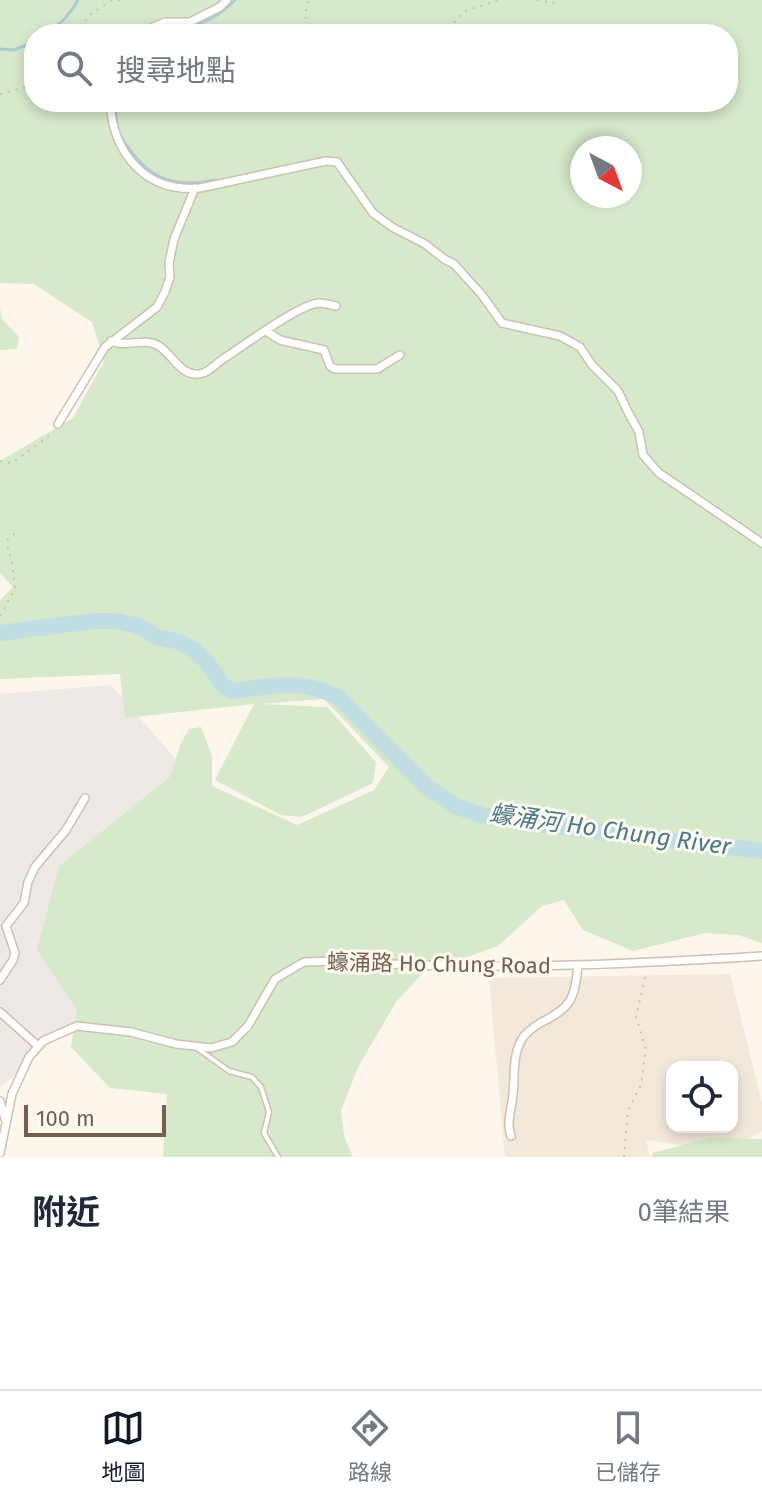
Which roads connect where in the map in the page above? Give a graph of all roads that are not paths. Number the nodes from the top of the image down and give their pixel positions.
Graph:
1 (227, 0) edge
2 (161, 24) edge
3 (111, 112) edge
4 (195, 188) junction
5 (336, 306) dead end
6 (266, 331) junction
7 (111, 341) junction
8 (400, 355) dead end
9 (58, 424) road end
10 (762, 543) edge
11 (85, 798) dead end
12 (762, 956) edge
13 (578, 966) junction
14 (0, 980) edge
15 (0, 1012) edge
16 (38, 1046) junction
17 (197, 1048) junction
18 (0, 1101) edge
19 (5, 1121) junction
20 (511, 1136) dead end
21 (0, 1153) edge
22 (278, 1157) edge

1 - 2 street
3 - 4 street
4 - 7 street
4 - 10 street
5 - 6 street
6 - 7 street
6 - 8 street
7 - 9 street
11 - 14 street
12 - 13 street, 蠔涌路 Ho Chung Road
13 - 17 street, 蠔涌路 Ho Chung Road
13 - 20 street
15 - 16 street
16 - 17 street, 蠔涌路 Ho Chung Road
16 - 19 street
17 - 22 lane
18 - 19 street
19 - 21 street

